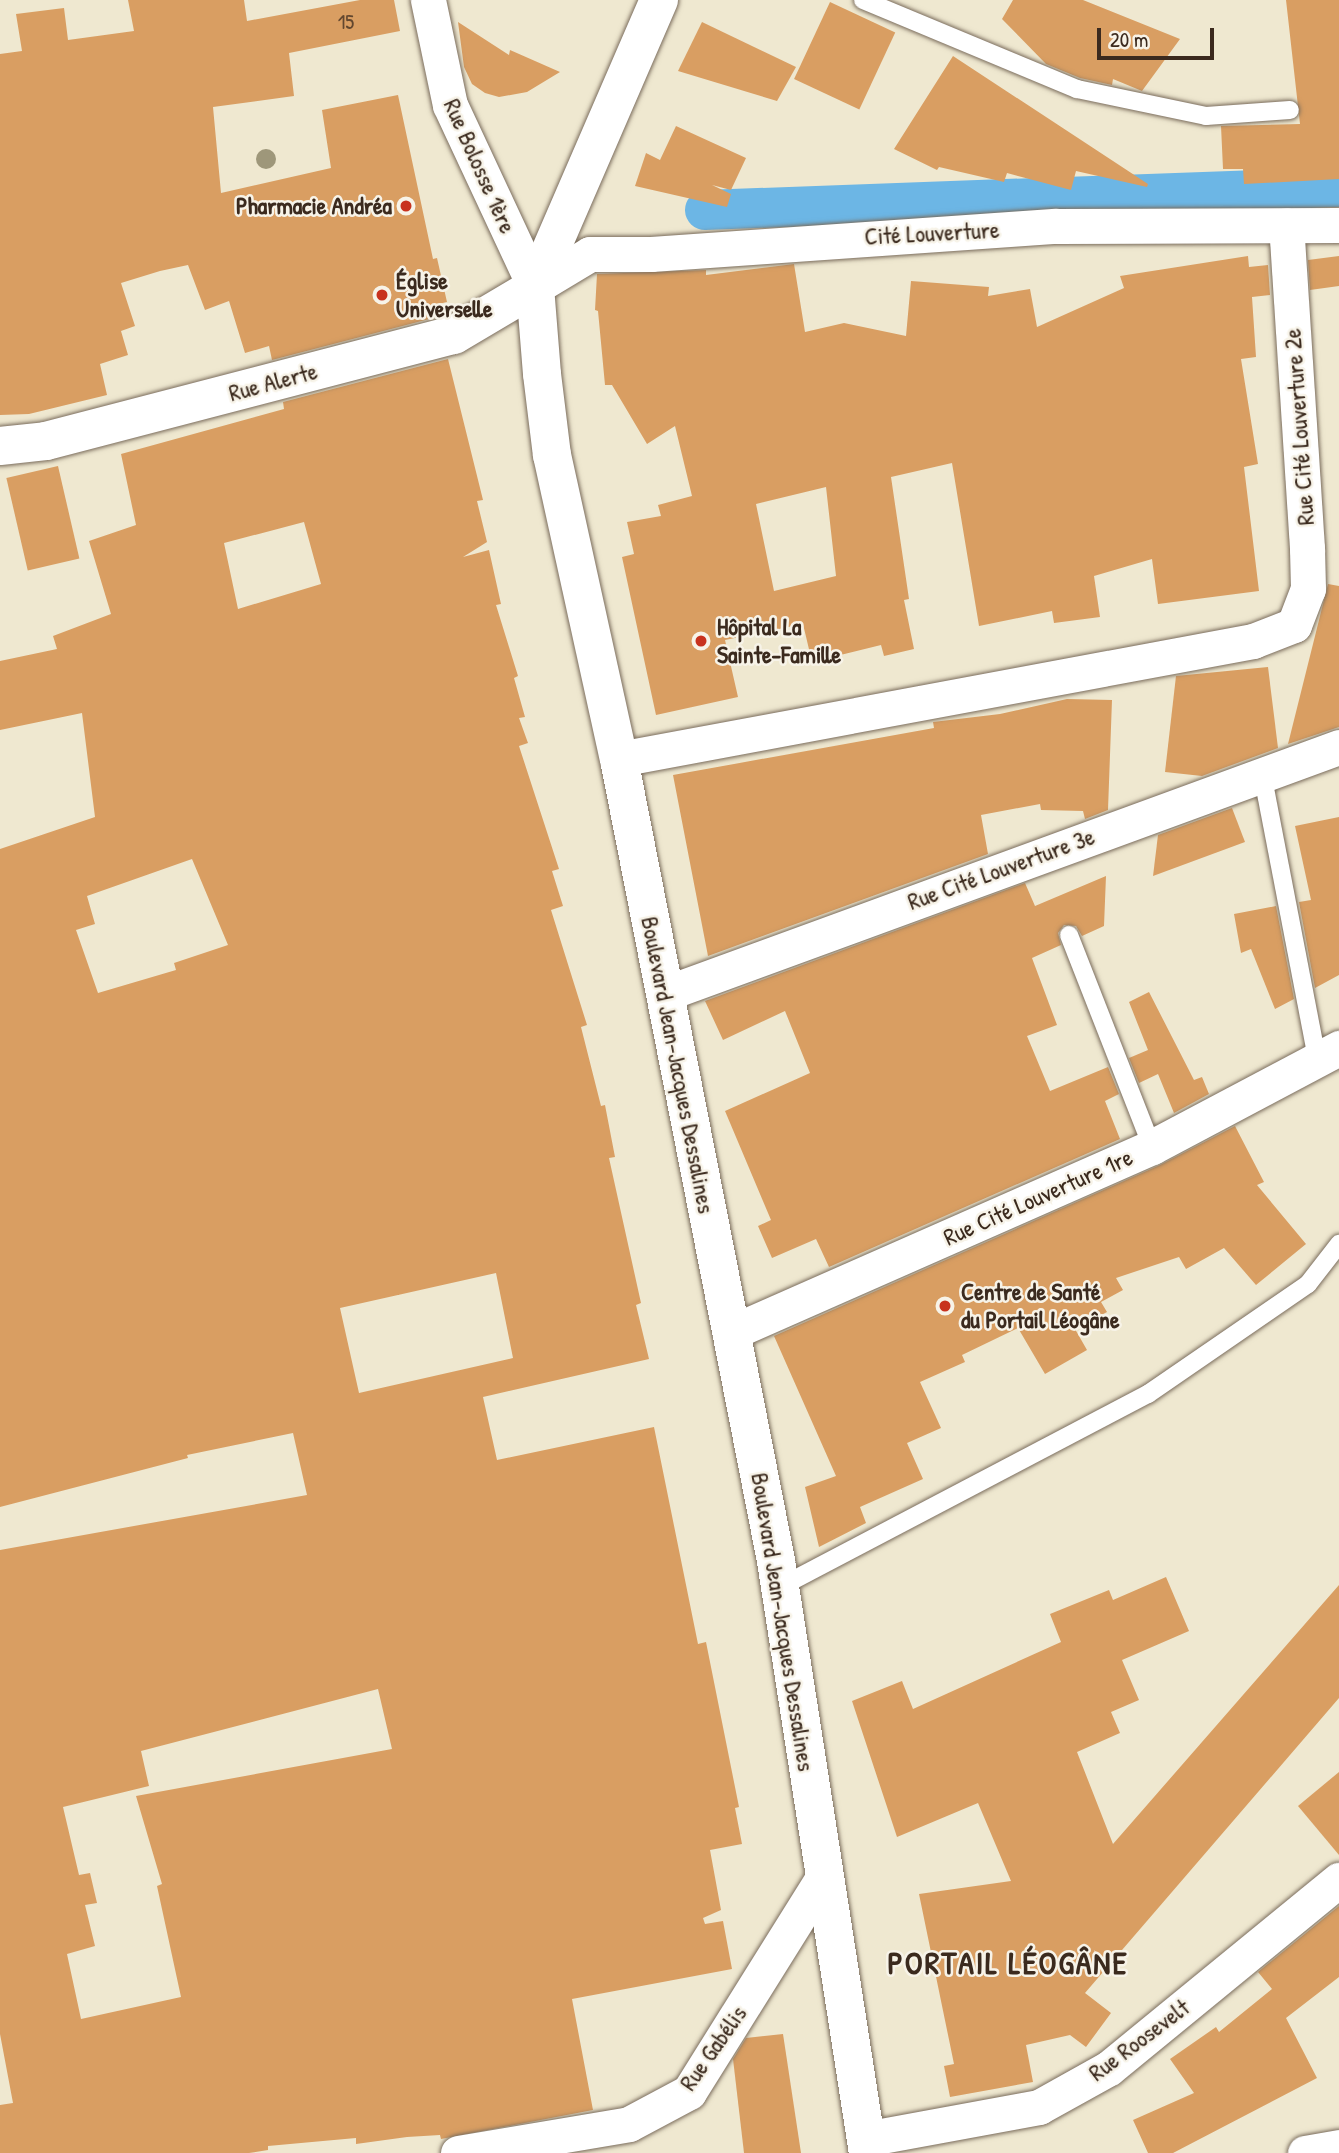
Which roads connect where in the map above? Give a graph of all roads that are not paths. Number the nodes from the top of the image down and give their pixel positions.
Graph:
1 (428, 0) edge
2 (659, 0) edge
3 (863, 0) edge
4 (1290, 110) dead end
5 (1339, 225) edge
6 (1286, 226) junction
7 (536, 287) junction
8 (0, 446) edge
9 (1339, 747) edge
10 (619, 759) junction
11 (1263, 778) junction
12 (1069, 934) dead end
13 (664, 994) junction
14 (1328, 1053) edge
15 (1152, 1147) junction
16 (1339, 1244) edge
17 (730, 1333) junction
18 (780, 1587) junction
19 (824, 1876) junction
20 (1339, 1880) edge
21 (867, 2146) edge
22 (1339, 2147) edge
23 (458, 2153) edge
24 (1305, 2153) edge

1 - 7 street, Rue Bolosse 1ère
2 - 7 main road, Boulevard Jean-Jacques Dessalines
3 - 4 lane
5 - 6 street, Cité Louverture
6 - 7 street, Cité Louverture
6 - 10 street, Rue Cité Louverture 2e
7 - 8 main road, Rue Alerte
7 - 10 main road, Boulevard Jean-Jacques Dessalines
9 - 11 street, Rue Cité Louverture 3e
10 - 13 main road, Boulevard Jean-Jacques Dessalines
11 - 13 street, Rue Cité Louverture 3e
11 - 14 lane
12 - 15 lane
13 - 17 main road, Boulevard Jean-Jacques Dessalines
14 - 15 street, Rue Cité Louverture 1re
15 - 17 street, Rue Cité Louverture 1re
16 - 18 lane
17 - 18 main road, Boulevard Jean-Jacques Dessalines
18 - 19 main road, Boulevard Jean-Jacques Dessalines
19 - 21 main road, Boulevard Jean-Jacques Dessalines
19 - 23 street, Rue Gabélis
20 - 21 street, Rue Roosevelt
22 - 24 street

